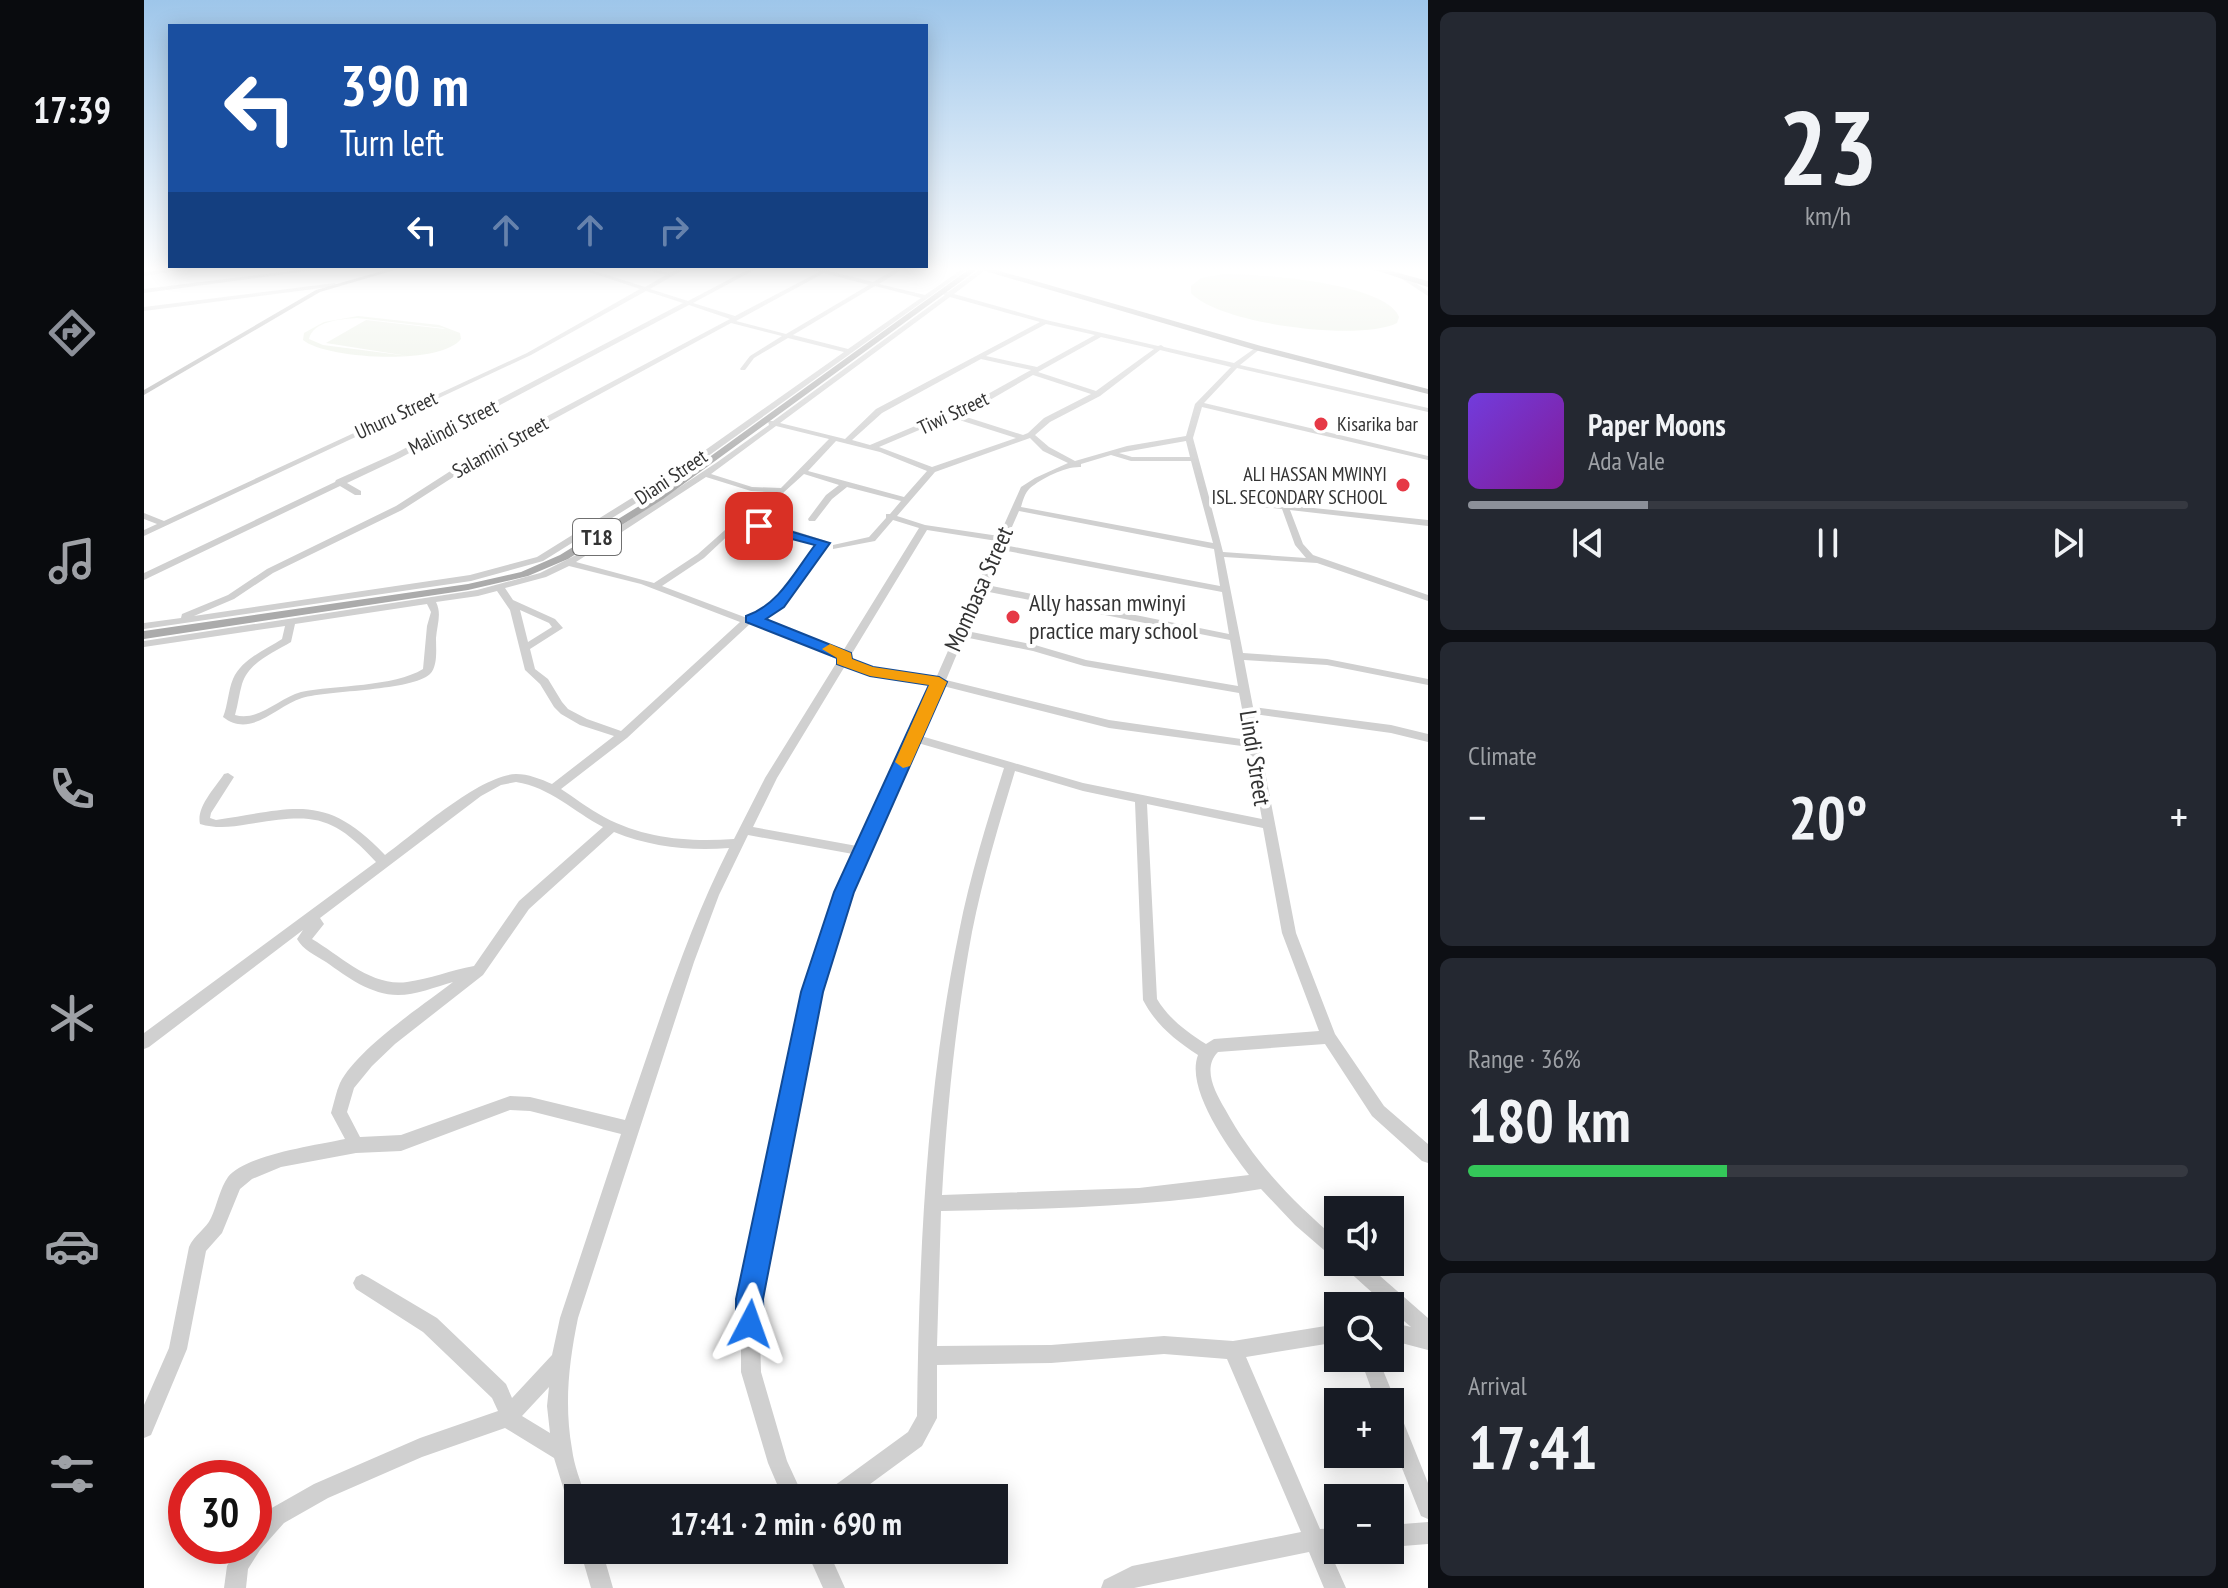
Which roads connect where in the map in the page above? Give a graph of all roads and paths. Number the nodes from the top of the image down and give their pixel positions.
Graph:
1 (232, 341) edge
2 (552, 341) edge
3 (615, 341) edge
4 (691, 341) edge
5 (778, 341) edge
6 (807, 341) edge
7 (865, 341) edge
8 (882, 341) edge
9 (1010, 341) edge
10 (1089, 341) edge
11 (1131, 341) edge
12 (1234, 341) edge
13 (1161, 347) junction
14 (1258, 348) junction
15 (850, 352) junction
16 (981, 357) junction
17 (1237, 364) junction
18 (743, 369) dead end
19 (1033, 371) junction
20 (1428, 392) edge
21 (144, 393) edge
22 (1097, 394) junction
23 (1199, 404) junction
24 (1428, 410) edge
25 (952, 415) junction
26 (770, 423) junction
27 (1027, 436) junction
28 (1189, 438) junction
29 (834, 439) junction
30 (847, 441) junction
31 (871, 447) junction
32 (1113, 453) junction
33 (1428, 458) edge
34 (1195, 459) junction
35 (1078, 465) junction
36 (932, 470) junction
37 (804, 472) junction
38 (704, 474) junction
39 (339, 482) junction
40 (845, 484) junction
41 (358, 493) dead end
42 (904, 499) junction
43 (1206, 499) junction
44 (1285, 507) junction
45 (1015, 508) junction
46 (144, 516) edge
47 (889, 516) junction
48 (812, 519) dead end
49 (1428, 523) edge
50 (165, 524) junction
51 (924, 527) junction
52 (144, 533) edge
53 (999, 543) junction
54 (836, 547) dead end
55 (1218, 550) junction
56 (569, 560) junction
57 (1321, 562) junction
58 (144, 577) edge
59 (655, 586) junction
60 (980, 587) junction
61 (501, 589) junction
62 (1225, 590) junction
63 (1428, 598) edge
64 (431, 601) junction
65 (513, 603) junction
66 (749, 620) junction
67 (167, 623) junction
68 (290, 623) junction
69 (144, 626) edge
70 (959, 633) junction
71 (144, 635) edge
72 (1233, 638) junction
73 (144, 644) edge
74 (525, 648) junction
75 (1237, 656) junction
76 (844, 659) junction
77 (939, 682) junction
78 (1428, 682) edge
79 (1242, 690) junction
80 (1250, 710) junction
81 (623, 735) junction
82 (915, 738) junction
83 (1428, 738) edge
84 (1253, 744) junction
85 (1010, 767) junction
86 (228, 777) dead end
87 (553, 789) junction
88 (1141, 801) junction
89 (1266, 824) junction
90 (612, 827) junction
91 (741, 837) junction
92 (861, 851) junction
93 (384, 863) junction
94 (312, 916) junction
95 (479, 970) junction
96 (1329, 1037) junction
97 (144, 1042) edge
98 (1206, 1052) junction
99 (630, 1129) junction
100 (356, 1145) junction
101 (1428, 1155) edge
102 (1262, 1181) junction
103 (934, 1203) junction
104 (1324, 1238) edge
105 (1367, 1276) edge
106 (362, 1283) dead end
107 (1428, 1330) edge
108 (1324, 1335) edge
109 (1404, 1335) edge
110 (1428, 1341) edge
111 (1233, 1350) junction
112 (927, 1356) junction
113 (560, 1360) junction
114 (508, 1417) junction
115 (144, 1428) edge
116 (1404, 1448) edge
117 (562, 1452) junction
118 (571, 1484) edge
119 (788, 1484) edge
120 (852, 1484) edge
121 (1428, 1509) edge
122 (272, 1522) edge
123 (1428, 1533) edge
124 (1404, 1535) edge
125 (1315, 1540) junction
126 (1324, 1540) edge
127 (239, 1564) edge
128 (595, 1564) edge
129 (823, 1564) edge
130 (235, 1588) edge
131 (602, 1588) edge
132 (834, 1588) edge
133 (1112, 1588) edge
134 (1335, 1588) edge

1 - 21 main road
2 - 50 street, Uhuru Street
3 - 39 street, Malindi Street
4 - 67 street, Salamini Street
5 - 18 street
6 - 15 street
7 - 15 street, Diani Street
8 - 26 main road, T18
9 - 16 street
10 - 19 street, Tiwi Street
11 - 13 street
12 - 14 main road
13 - 17 street
13 - 22 street
14 - 17 street
14 - 20 main road
15 - 67 street, Diani Street
16 - 19 street
16 - 30 street
17 - 23 street
17 - 24 street
19 - 22 street
19 - 25 street, Tiwi Street
22 - 27 street
23 - 28 street
23 - 33 street
25 - 27 street
25 - 31 street, Tiwi Street
26 - 29 street
26 - 38 street
26 - 56 main road, T18
27 - 35 street
27 - 36 street
28 - 32 street, Mombasa Street
28 - 34 street, Lindi Street
29 - 30 street
29 - 37 street
30 - 31 street
31 - 36 street
32 - 34 street
32 - 35 street, Mombasa Street
34 - 43 street, Lindi Street
35 - 45 street, Mombasa Street
36 - 42 street
37 - 38 street
37 - 40 street
38 - 56 street
39 - 41 street
39 - 58 street, Malindi Street
40 - 42 street
40 - 48 street
42 - 47 street
43 - 44 street
43 - 55 street, Lindi Street
44 - 49 street
44 - 57 street
45 - 53 street, Mombasa Street
45 - 55 street
46 - 50 street
47 - 51 street
47 - 54 street
50 - 52 street, Uhuru Street
51 - 53 street
51 - 76 street
53 - 60 street, Mombasa Street
53 - 62 street
55 - 57 street
55 - 62 street, Lindi Street
56 - 59 street
56 - 61 street
56 - 71 main road, T18
57 - 63 street
59 - 66 street
59 - 66 street
60 - 70 street, Mombasa Street
60 - 72 street
61 - 64 street
61 - 65 street
62 - 72 street, Lindi Street
64 - 68 street
64 - 68 street
65 - 74 street
65 - 74 street
66 - 76 street
66 - 81 street
67 - 69 street, Diani Street
68 - 73 street
70 - 77 street, Mombasa Street
70 - 79 street
72 - 75 street, Lindi Street
74 - 81 street
75 - 78 street
75 - 79 street, Lindi Street
76 - 77 street
76 - 91 street
77 - 82 street, Mombasa Street
77 - 84 street
79 - 80 street, Lindi Street
80 - 83 street
80 - 84 street, Lindi Street
81 - 87 street
82 - 85 street
82 - 92 street, Mombasa Street
84 - 89 street, Lindi Street
85 - 88 street
85 - 103 street
86 - 93 street
87 - 90 street
87 - 93 street
88 - 89 street
88 - 98 street
89 - 96 street, Lindi Street
90 - 91 street
90 - 95 street
91 - 92 street
91 - 99 street
92 - 119 street, Mombasa Street
93 - 94 street
94 - 95 street
94 - 97 street
95 - 100 street
96 - 98 street
96 - 101 street, Lindi Street
98 - 102 street
99 - 100 street
99 - 113 street
100 - 115 street
102 - 103 street
102 - 104 street
103 - 112 street
105 - 107 street
106 - 114 street
108 - 111 street
109 - 110 street
111 - 112 street
111 - 125 street
112 - 120 street
113 - 114 street
113 - 117 street
114 - 117 street
114 - 122 street
116 - 121 street
117 - 118 street
123 - 124 street
125 - 126 street
125 - 133 street
125 - 134 street
127 - 130 street
128 - 131 street
129 - 132 street

